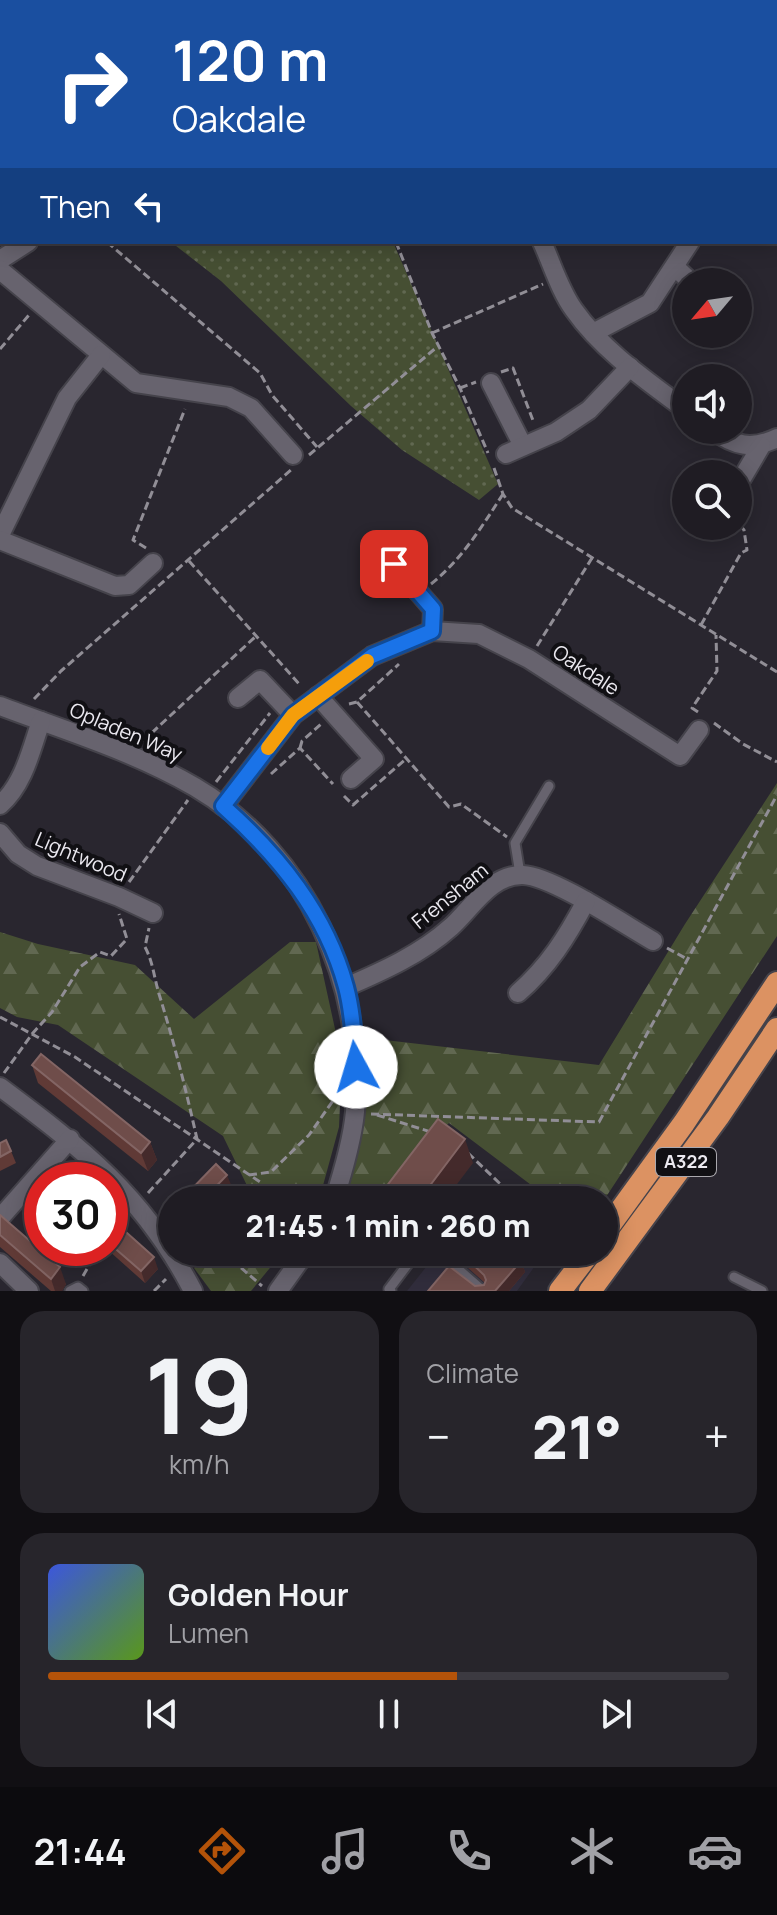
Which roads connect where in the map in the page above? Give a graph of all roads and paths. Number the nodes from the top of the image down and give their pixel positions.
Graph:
1 (25, 244) edge
2 (109, 244) edge
3 (397, 244) edge
4 (543, 244) edge
5 (689, 244) edge
6 (0, 260) edge
7 (675, 267) joint
8 (0, 270) edge
9 (558, 278) junction
10 (40, 303) junction
11 (432, 333) junction
12 (593, 333) junction
13 (437, 347) junction
14 (0, 349) edge
15 (101, 355) junction
16 (630, 367) junction
17 (513, 368) dead end
18 (491, 383) dead end
19 (192, 390) junction
20 (672, 399) edge
21 (534, 423) dead end
22 (769, 442) edge
23 (317, 447) junction
24 (293, 455) dead end
25 (752, 466) edge
26 (503, 494) junction
27 (0, 537) edge
28 (746, 540) edge
29 (152, 558) joint
30 (592, 558) junction
31 (188, 560) junction
32 (394, 564) dead end
33 (431, 584) dead end
34 (701, 625) junction
35 (432, 631) junction
36 (716, 635) junction
37 (256, 636) junction
38 (529, 659) junction
39 (399, 664) dead end
40 (777, 672) edge
41 (301, 686) dead end
42 (318, 696) junction
43 (238, 698) dead end
44 (357, 702) junction
45 (0, 706) edge
46 (272, 710) dead end
47 (334, 712) junction
48 (20, 713) junction
49 (293, 715) junction
50 (41, 721) junction
51 (699, 730) dead end
52 (141, 743) dead end
53 (300, 748) junction
54 (407, 758) junction
55 (777, 762) edge
56 (266, 778) dead end
57 (351, 779) dead end
58 (216, 782) dead end
59 (549, 786) dead end
60 (196, 788) junction
61 (777, 795) edge
62 (0, 805) edge
63 (223, 806) junction
64 (0, 833) edge
65 (515, 843) junction
66 (520, 874) junction
67 (119, 897) junction
68 (586, 901) junction
69 (153, 913) joint
70 (653, 941) joint
71 (687, 959) junction
72 (777, 983) edge
73 (346, 987) junction
74 (518, 993) dead end
75 (0, 1017) edge
76 (777, 1029) edge
77 (32, 1034) junction
78 (356, 1067) junction
79 (0, 1080) edge
80 (0, 1087) edge
81 (364, 1114) junction
82 (440, 1134) edge
83 (70, 1139) junction
84 (197, 1139) junction
85 (464, 1148) edge
86 (92, 1162) edge
87 (249, 1175) junction
88 (256, 1186) edge
89 (339, 1186) edge
90 (503, 1186) edge
91 (128, 1196) edge
92 (138, 1205) junction
93 (618, 1212) edge
94 (0, 1218) edge
95 (0, 1263) edge
96 (89, 1266) edge
97 (241, 1266) edge
98 (292, 1266) edge
99 (406, 1266) edge
100 (455, 1266) edge
101 (579, 1266) edge
102 (174, 1270) dead end
103 (734, 1277) dead end
104 (270, 1289) edge
105 (77, 1290) edge
106 (29, 1291) edge
107 (154, 1291) edge
108 (193, 1291) edge
109 (391, 1291) edge
110 (483, 1291) edge
111 (560, 1291) edge
112 (590, 1291) edge
113 (762, 1291) edge

1 - 6 street
2 - 23 path
3 - 11 path
4 - 9 street
5 - 7 street
7 - 12 street
8 - 10 street
9 - 11 path
9 - 12 street
10 - 14 path
10 - 15 street
11 - 13 path
12 - 16 street
13 - 23 path
13 - 26 path
15 - 19 street
15 - 27 street
16 - 18 street
16 - 20 street
17 - 21 path
19 - 24 street
19 - 29 path
22 - 25 street
23 - 31 path
26 - 30 path
26 - 33 path
27 - 29 street
28 - 34 path
30 - 34 path
30 - 38 path
31 - 37 path
31 - 48 path
32 - 35 street
34 - 36 path
35 - 38 street, Oakdale
35 - 42 street, Oakdale
36 - 40 path
36 - 55 path
37 - 41 path
37 - 52 path
38 - 51 street, Oakdale
39 - 44 path
42 - 47 street
42 - 49 street, Oakdale
43 - 49 street
44 - 47 path
44 - 54 path
45 - 48 street, Opladen Way
46 - 58 path
47 - 53 path
47 - 57 street
48 - 50 street, Opladen Way
49 - 63 street, Oakdale
50 - 60 street, Opladen Way
50 - 62 street
53 - 54 path
53 - 56 path
54 - 65 path
59 - 65 lane
60 - 63 street, Opladen Way
60 - 67 path
61 - 71 path
63 - 73 street, Opladen Way
64 - 67 street, Lightwood
65 - 66 lane
66 - 68 street, Frensham
66 - 73 street, Frensham
67 - 69 street, Lightwood
67 - 77 path
68 - 70 street, Frensham
68 - 74 street
69 - 84 path
70 - 71 path
71 - 81 path
72 - 93 highway, A322
73 - 78 street, Opladen Way
75 - 77 path
76 - 112 highway, A322
77 - 79 path
77 - 84 path
78 - 81 street, Opladen Way
78 - 87 path
80 - 83 street
81 - 82 path
81 - 89 street, Opladen Way
83 - 86 street
83 - 94 street
84 - 87 path
84 - 92 path
85 - 90 path
87 - 88 path
91 - 92 street
92 - 108 street
95 - 106 street
96 - 105 path
97 - 104 path
98 - 104 street
99 - 109 lane
100 - 110 lane
101 - 111 highway
102 - 107 path
103 - 113 lane

